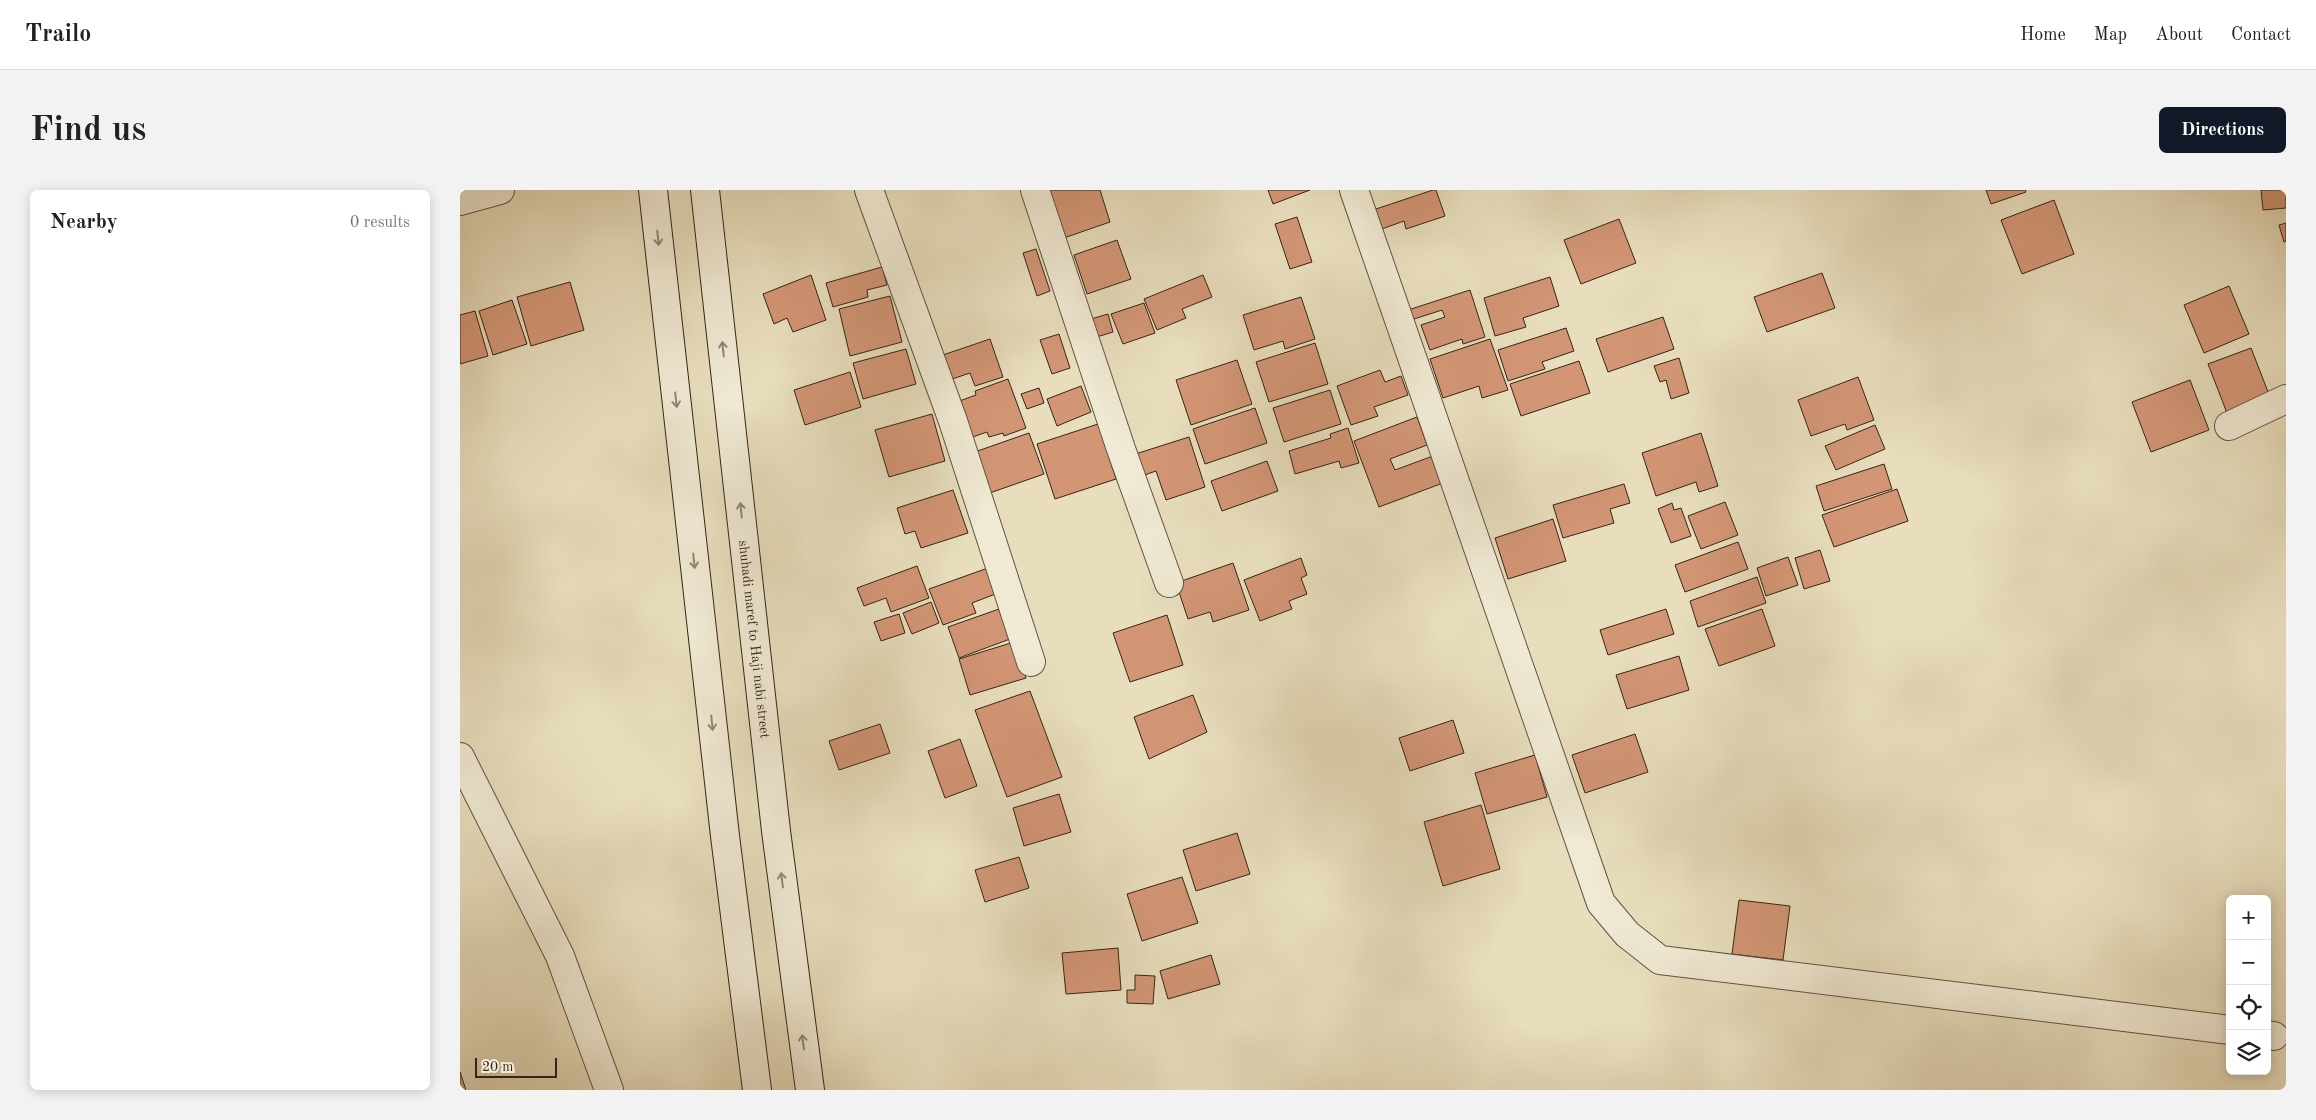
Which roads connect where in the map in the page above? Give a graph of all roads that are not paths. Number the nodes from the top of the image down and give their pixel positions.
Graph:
1 (500, 190) edge
2 (653, 190) edge
3 (705, 190) edge
4 (869, 190) edge
5 (1035, 190) edge
6 (1354, 190) edge
7 (460, 201) edge
8 (2286, 399) edge
9 (2229, 426) dead end
10 (1170, 583) dead end
11 (1031, 662) dead end
12 (460, 757) edge
13 (2226, 1030) edge
14 (609, 1090) edge
15 (757, 1090) edge
16 (810, 1090) edge

1 - 7 street
2 -> 15 street
16 -> 3 street, shuhadi maref to Haji nabi street
4 - 11 street
5 - 10 street
6 - 13 street
8 - 9 street
12 - 14 street

